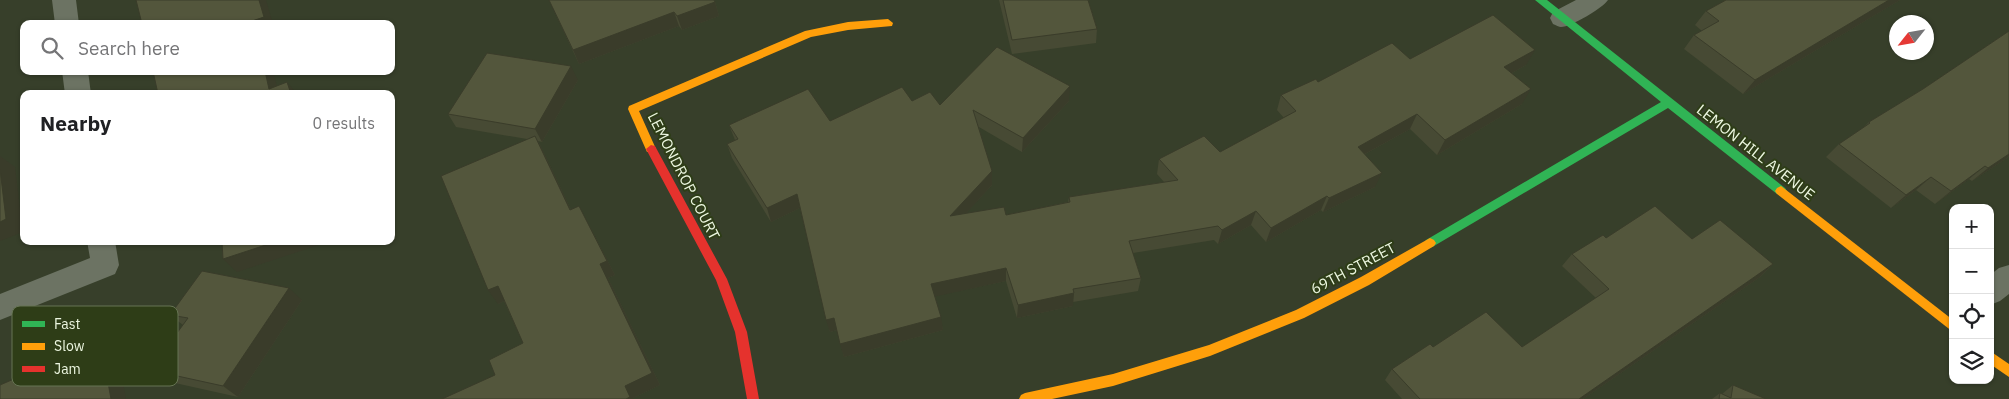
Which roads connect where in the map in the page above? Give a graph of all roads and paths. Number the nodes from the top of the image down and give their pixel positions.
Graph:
1 (64, 0) edge
2 (1540, 0) edge
3 (1596, 0) edge
4 (1562, 18) junction
5 (66, 20) edge
6 (888, 23) dead end
7 (76, 75) edge
8 (77, 90) edge
9 (1669, 102) junction
10 (102, 245) edge
11 (2009, 277) edge
12 (1994, 289) edge
13 (0, 307) edge
14 (1949, 322) edge
15 (1994, 359) edge
16 (2009, 371) edge
17 (753, 399) edge
18 (1025, 399) edge

1 - 5 street
2 - 4 street, LEMON HILL AVENUE
3 - 4 street
4 - 9 street, LEMON HILL AVENUE
6 - 17 street, LEMONDROP COURT
7 - 8 street
9 - 14 street, LEMON HILL AVENUE
9 - 18 street, 69TH STREET
10 - 13 street
11 - 12 street
15 - 16 street

